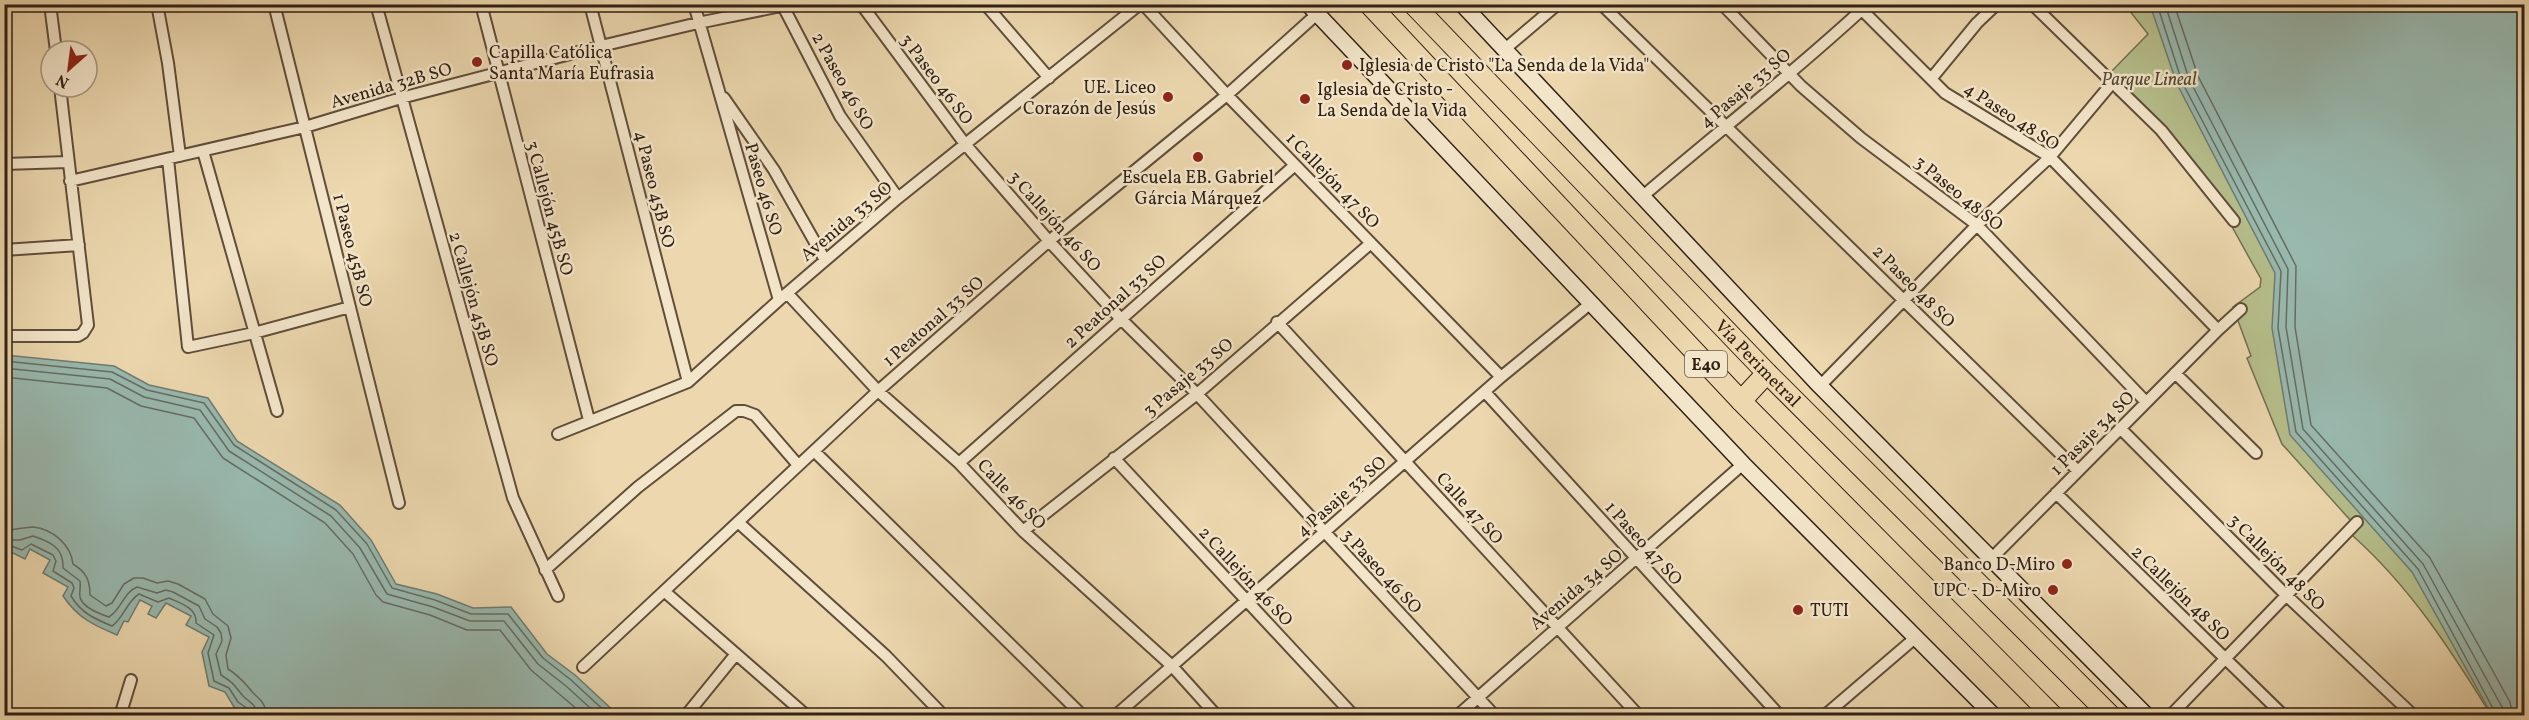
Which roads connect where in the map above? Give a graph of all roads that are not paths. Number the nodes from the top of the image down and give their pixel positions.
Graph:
1 (50, 4) edge
2 (158, 4) edge
3 (274, 4) edge
4 (376, 4) edge
5 (481, 4) edge
6 (590, 4) edge
7 (694, 4) edge
8 (861, 4) edge
9 (985, 4) edge
10 (1142, 4) edge
11 (1368, 4) edge
12 (1413, 4) edge
13 (1462, 4) edge
14 (1558, 4) edge
15 (1601, 4) edge
16 (1722, 4) edge
17 (1997, 4) edge
18 (2032, 4) edge
19 (787, 5) edge
20 (1862, 6) edge
21 (1313, 9) edge
22 (698, 23) junction
23 (54, 39) edge
24 (601, 46) junction
25 (1505, 49) junction
26 (497, 72) junction
27 (1789, 74) junction
28 (1049, 78) junction
29 (1931, 79) junction
30 (2112, 83) junction
31 (717, 88) junction
32 (1227, 95) junction
33 (401, 98) junction
34 (61, 99) edge
35 (1726, 125) junction
36 (305, 127) junction
37 (965, 144) junction
38 (203, 151) junction
39 (180, 156) junction
40 (2050, 157) junction
41 (168, 159) junction
42 (68, 162) junction
43 (4, 164) edge
44 (1294, 165) junction
45 (70, 181) junction
46 (1643, 196) junction
47 (898, 198) junction
48 (2234, 221) dead end
49 (1977, 225) junction
50 (1048, 241) junction
51 (1371, 243) junction
52 (79, 245) junction
53 (4, 250) edge
54 (825, 260) junction
55 (783, 296) junction
56 (1904, 299) junction
57 (1591, 303) junction
58 (350, 307) junction
59 (2241, 309) dead end
60 (1120, 318) junction
61 (1277, 322) junction
62 (2218, 330) junction
63 (254, 333) junction
64 (4, 336) edge
65 (1767, 373) junction
66 (2175, 373) junction
67 (1502, 377) junction
68 (688, 382) junction
69 (1820, 386) junction
70 (878, 391) junction
71 (1485, 392) junction
72 (1197, 394) junction
73 (1741, 401) junction
74 (2146, 402) junction
75 (277, 411) dead end
76 (590, 420) junction
77 (2120, 428) junction
78 (558, 434) dead end
79 (814, 451) junction
80 (2256, 453) dead end
81 (1114, 458) junction
82 (1406, 461) junction
83 (959, 463) junction
84 (1743, 464) junction
85 (798, 465) junction
86 (2078, 471) junction
87 (2056, 493) junction
88 (399, 503) dead end
89 (2357, 522) dead end
90 (740, 523) junction
91 (1023, 531) junction
92 (1324, 533) junction
93 (1636, 559) junction
94 (1991, 559) junction
95 (545, 570) junction
96 (664, 591) junction
97 (2286, 595) junction
98 (558, 596) dead end
99 (1246, 601) junction
100 (1556, 627) junction
101 (1915, 638) junction
102 (736, 654) junction
103 (2224, 659) junction
104 (1172, 666) junction
105 (584, 667) dead end
106 (131, 680) dead end
107 (1477, 698) junction
108 (688, 713) dead end
109 (802, 714) edge
110 (120, 716) edge
111 (944, 716) edge
112 (1083, 716) edge
113 (1115, 716) edge
114 (1217, 716) edge
115 (1354, 716) edge
116 (1457, 716) edge
117 (1495, 716) edge
118 (1639, 716) edge
119 (1780, 716) edge
120 (1824, 716) edge
121 (1994, 716) edge
122 (2053, 716) edge
123 (2111, 716) edge
124 (2147, 716) edge
125 (2170, 716) edge
126 (2284, 716) edge
127 (2414, 716) edge

1 - 23 street
2 - 39 street
3 - 36 street, 1 Paseo 45B SO
4 - 33 street, 2 Callejón 45B SO
5 - 26 street, 3 Callejón 45B SO
6 - 24 street, 4 Paseo 45B SO
7 - 22 street, Paseo 46 SO
8 - 37 street, 3 Paseo 46 SO
9 - 28 street
10 - 28 street, Avenida 33 SO
10 - 32 street, 1 Callejón 47 SO
11 - 73 highway, Vía Perimetral / E40
12 - 65 highway, Vía Perimetral / E40
13 - 25 street, Vía Perimetral
14 - 25 street
15 - 35 street
16 - 27 street
17 - 29 street
18 - 30 street
19 - 22 street, Avenida 32B SO
19 - 47 street, 2 Paseo 46 SO
20 - 27 street, 4 Pasaje 33 SO
20 - 29 street, 4 Paseo 48 SO
21 - 32 street, 1 Peatonal 33 SO
21 - 57 street, E40
22 - 24 street, Avenida 32B SO
22 - 31 street, Paseo 46 SO
24 - 26 street, Avenida 32B SO
24 - 68 street, 4 Paseo 45B SO
25 - 46 street, Vía Perimetral
26 - 33 street, Avenida 32B SO
26 - 76 street, 3 Callejón 45B SO
27 - 35 street, 4 Pasaje 33 SO
27 - 49 street, 3 Paseo 48 SO
28 - 37 street, Avenida 33 SO
29 - 40 street, 4 Paseo 48 SO
30 - 40 street
30 - 48 street
31 - 54 street, Paseo 46 SO
31 - 55 street, Paseo 46 SO
32 - 44 street, 1 Callejón 47 SO
32 - 50 street, 1 Peatonal 33 SO
33 - 36 street, Avenida 32B SO
33 - 95 street, 2 Callejón 45B SO
34 - 42 street
35 - 46 street, 4 Pasaje 33 SO
35 - 56 street, 2 Paseo 48 SO
36 - 38 street, Avenida 32B SO
36 - 58 street, 1 Paseo 45B SO
37 - 47 street, Avenida 33 SO
37 - 50 street, 3 Callejón 46 SO
38 - 39 street, Avenida 32B SO
38 - 63 street
39 - 41 street, Avenida 32B SO
40 - 49 street
40 - 62 street, 4 Paseo 48 SO
41 - 45 street, Avenida 32B SO
41 - 63 street
42 - 43 street
42 - 45 street
44 - 51 street, 1 Callejón 47 SO
44 - 60 street, 2 Peatonal 33 SO
45 - 52 street
46 - 69 street, Vía Perimetral
47 - 54 street, Avenida 33 SO
49 - 56 street
49 - 74 street, 3 Paseo 48 SO
50 - 60 street, 3 Callejón 46 SO
50 - 70 street, 1 Peatonal 33 SO
51 - 61 street, 3 Pasaje 33 SO
51 - 67 street, 1 Callejón 47 SO
52 - 53 street
52 - 64 street
54 - 55 street, Avenida 33 SO
55 - 68 street, Avenida 33 SO
55 - 70 street, Calle 46 SO
56 - 69 street
56 - 86 street, 2 Paseo 48 SO
57 - 67 street, 4 Pasaje 33 SO
57 - 84 street, E40
58 - 63 street
58 - 88 street, 1 Paseo 45B SO
59 - 62 street, 1 Pasaje 34 SO
60 - 72 street, 3 Callejón 46 SO
60 - 83 street, 2 Peatonal 33 SO
61 - 72 street, 3 Pasaje 33 SO
61 - 82 street, Calle 47 SO
62 - 66 street, 1 Pasaje 34 SO
63 - 75 street
65 - 73 highway
65 - 123 highway, Vía Perimetral / E40
66 - 74 street, 1 Pasaje 34 SO
66 - 80 street
67 - 71 street, 4 Pasaje 33 SO
68 - 76 street, Avenida 33 SO
69 - 94 street, Vía Perimetral
70 - 79 street, 1 Peatonal 33 SO
70 - 83 street, Calle 46 SO
71 - 82 street, 4 Pasaje 33 SO
71 - 93 street, 1 Paseo 47 SO
72 - 81 street, 3 Pasaje 33 SO
72 - 92 street, 3 Paseo 46 SO
73 - 122 highway, Vía Perimetral / E40
74 - 77 street, 1 Pasaje 34 SO
76 - 78 street, Avenida 33 SO
77 - 86 street, 1 Pasaje 34 SO
77 - 97 street, 3 Callejón 48 SO
79 - 85 street, 1 Peatonal 33 SO
79 - 112 street
81 - 91 street, 3 Pasaje 33 SO
81 - 99 street, 2 Callejón 46 SO
82 - 92 street, 4 Pasaje 33 SO
82 - 100 street, Calle 47 SO
83 - 91 street, Calle 46 SO
84 - 93 street, Avenida 34 SO
84 - 101 street, E40
85 - 90 street, 1 Peatonal 33 SO
85 - 95 street
86 - 87 street, 1 Pasaje 34 SO
87 - 94 street, 1 Pasaje 34 SO
87 - 103 street, 2 Callejón 48 SO
89 - 97 street
90 - 96 street, 1 Peatonal 33 SO
90 - 111 street
91 - 104 street, Calle 46 SO
92 - 99 street, 4 Pasaje 33 SO
92 - 107 street, 3 Paseo 46 SO
93 - 100 street, Avenida 34 SO
93 - 119 street, 1 Paseo 47 SO
94 - 124 street, Vía Perimetral
95 - 98 street, 2 Callejón 45B SO
96 - 102 street
96 - 105 street, 1 Peatonal 33 SO
97 - 103 street
97 - 127 street, 3 Callejón 48 SO
99 - 104 street, 4 Pasaje 33 SO
99 - 115 street, 2 Callejón 46 SO
100 - 107 street, Avenida 34 SO
100 - 118 street, Calle 47 SO
101 - 120 street
101 - 121 street, E40
102 - 108 street
102 - 109 street
103 - 125 street
103 - 126 street, 2 Callejón 48 SO
104 - 113 street, 4 Pasaje 33 SO
104 - 114 street, Calle 46 SO
106 - 110 street
107 - 116 street, Avenida 34 SO
107 - 117 street, 3 Paseo 46 SO

